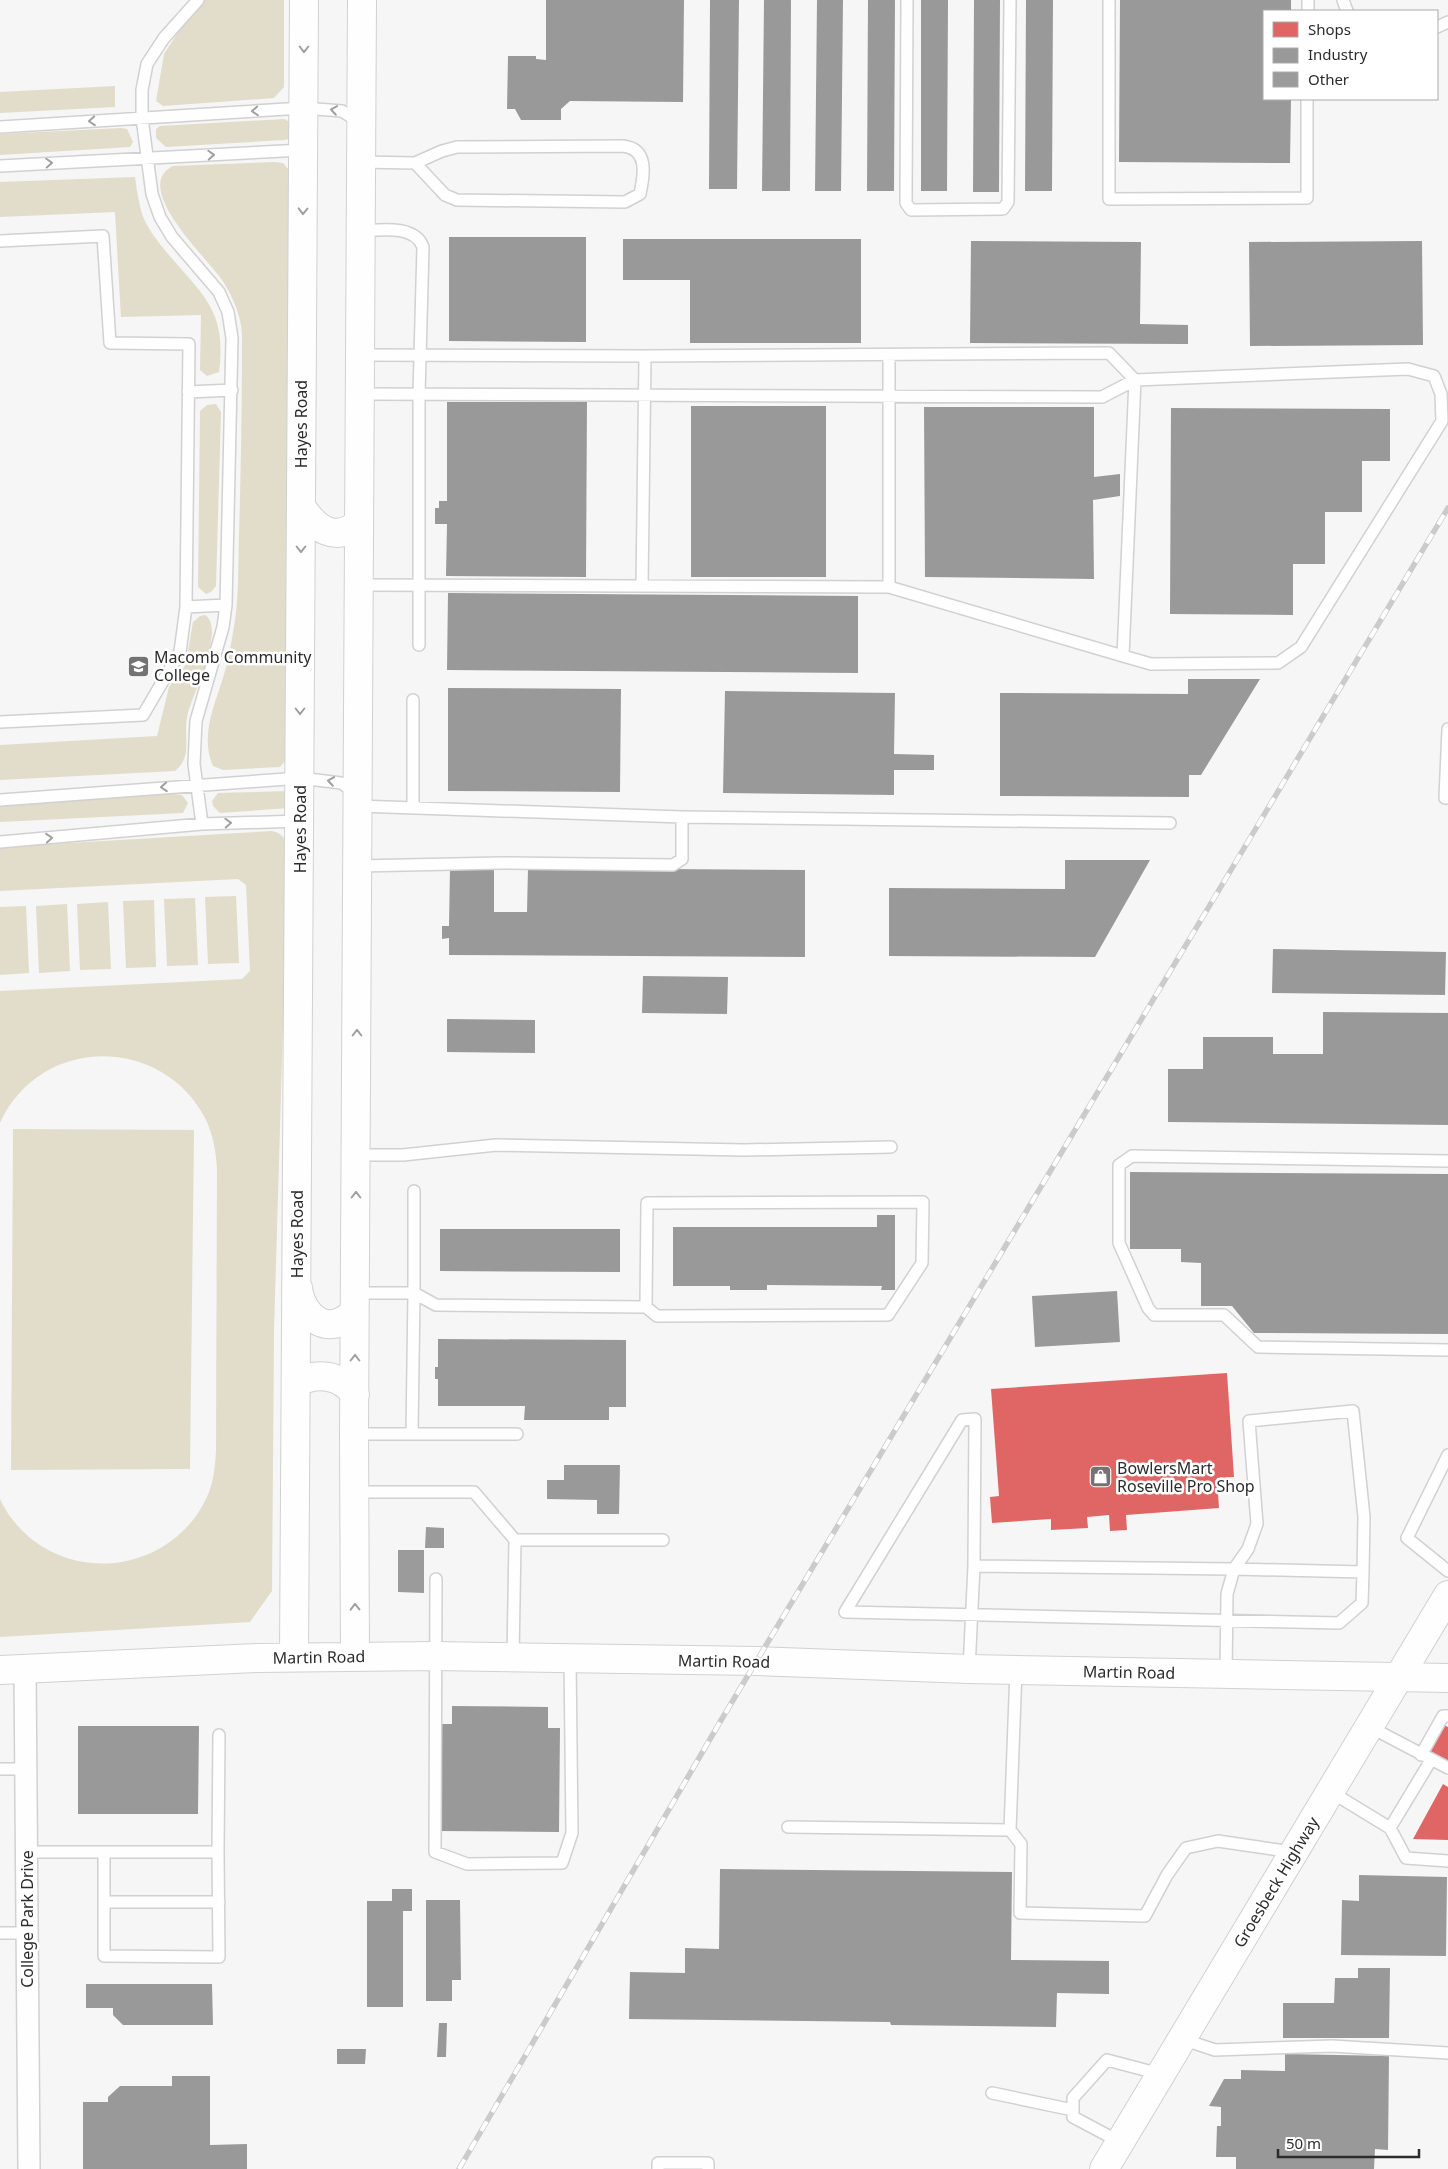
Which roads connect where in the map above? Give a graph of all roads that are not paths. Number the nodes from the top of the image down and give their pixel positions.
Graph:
1 (198, 0) edge
2 (304, 0) edge
3 (362, 0) edge
4 (907, 0) edge
5 (1010, 0) edge
6 (1109, 0) edge
7 (1307, 100) edge
8 (303, 108) junction
9 (142, 118) junction
10 (361, 124) junction
11 (0, 127) edge
12 (304, 150) junction
13 (147, 158) junction
14 (360, 162) junction
15 (415, 163) junction
16 (0, 166) edge
17 (360, 231) junction
18 (0, 241) edge
19 (420, 354) junction
20 (360, 355) junction
21 (889, 355) junction
22 (644, 356) junction
23 (1135, 380) junction
24 (232, 390) junction
25 (188, 392) junction
26 (360, 394) junction
27 (419, 394) junction
28 (644, 396) junction
29 (890, 397) junction
30 (301, 506) junction
31 (360, 522) junction
32 (359, 585) junction
33 (420, 586) junction
34 (642, 586) junction
35 (889, 587) junction
36 (226, 605) junction
37 (186, 607) junction
38 (419, 644) dead end
39 (1123, 656) junction
40 (413, 700) dead end
41 (0, 722) edge
42 (1448, 729) edge
43 (300, 778) junction
44 (198, 785) junction
45 (1448, 798) edge
46 (0, 800) edge
47 (358, 800) junction
48 (413, 808) junction
49 (682, 817) junction
50 (300, 821) junction
51 (1170, 823) dead end
52 (202, 824) junction
53 (0, 842) edge
54 (358, 866) junction
55 (891, 1146) dead end
56 (356, 1155) junction
57 (1448, 1161) edge
58 (414, 1191) dead end
59 (297, 1282) junction
60 (414, 1293) junction
61 (355, 1302) junction
62 (646, 1307) junction
63 (1448, 1350) edge
64 (296, 1383) junction
65 (355, 1394) junction
66 (354, 1434) junction
67 (412, 1434) junction
68 (517, 1434) dead end
69 (1448, 1455) edge
70 (354, 1492) junction
71 (515, 1540) junction
72 (664, 1540) dead end
73 (974, 1566) junction
74 (1234, 1570) junction
75 (1448, 1571) edge
76 (1364, 1572) junction
77 (436, 1579) dead end
78 (1448, 1595) edge
79 (971, 1615) junction
80 (1226, 1622) junction
81 (355, 1656) junction
82 (436, 1656) junction
83 (294, 1657) junction
84 (513, 1657) junction
85 (570, 1658) junction
86 (13, 1669) edge
87 (969, 1669) junction
88 (1016, 1670) junction
89 (1226, 1674) junction
90 (1400, 1676) junction
91 (1448, 1678) edge
92 (1448, 1716) edge
93 (1370, 1727) junction
94 (219, 1735) dead end
95 (1426, 1758) junction
96 (1448, 1768) edge
97 (0, 1769) edge
98 (27, 1770) junction
99 (1331, 1792) junction
100 (788, 1827) dead end
101 (1390, 1828) junction
102 (1010, 1830) junction
103 (27, 1852) junction
104 (218, 1852) junction
105 (1294, 1852) junction
106 (104, 1853) junction
107 (1448, 1862) edge
108 (104, 1902) junction
109 (218, 1902) junction
110 (0, 1933) edge
111 (27, 1933) junction
112 (1182, 2039) junction
113 (1448, 2052) edge
114 (1160, 2074) junction
115 (992, 2094) dead end
116 (1073, 2110) junction
117 (1120, 2142) junction
118 (29, 2169) edge
119 (658, 2169) edge
120 (708, 2169) edge
121 (1104, 2169) edge

1 - 9 lane
2 -> 8 street, Hayes Road
3 - 10 street
4 - 5 lane
6 - 7 lane
8 -> 9 lane
10 -> 8 lane
8 - 12 street, Hayes Road
9 -> 11 lane
9 - 13 lane
10 - 14 street
13 -> 12 lane
12 -> 30 street, Hayes Road
16 -> 13 lane
13 - 24 lane
14 - 15 lane
14 - 17 street
15 - 15 lane
17 - 19 lane
17 - 20 street
18 - 25 lane
19 - 20 lane
19 - 22 lane
19 - 27 lane
20 - 26 street
21 - 22 lane
21 - 23 lane
21 - 29 lane
22 - 28 lane
23 - 29 lane
23 - 39 lane
23 - 39 lane
24 - 25 lane
24 - 36 lane
25 - 37 lane
26 - 27 lane
26 - 31 street
27 - 28 lane
27 - 33 lane
28 - 29 lane
28 - 34 lane
29 - 35 lane
30 - 31 street
30 -> 43 street, Hayes Road
31 - 32 street
32 - 33 lane
32 - 47 street
33 - 34 lane
33 - 38 lane
34 - 35 lane
35 - 39 lane
36 - 37 lane
36 - 44 lane
37 - 41 lane
40 - 48 lane
42 - 45 lane
43 - 44 lane
47 -> 43 lane
43 - 50 street, Hayes Road
44 -> 46 lane
44 - 52 lane
47 - 48 lane
47 - 54 street
48 - 49 lane
49 - 51 lane
49 - 54 lane
52 -> 50 lane
50 - 59 street, Hayes Road
53 -> 52 lane
56 -> 54 street
55 - 56 lane
61 -> 56 street
57 - 63 lane
58 - 60 lane
59 - 61 street
59 - 64 street, Hayes Road
60 - 61 lane
60 - 62 lane
60 - 67 lane
65 -> 61 street
62 - 62 lane
64 - 65 street
64 - 83 street, Hayes Road
65 - 66 street
66 - 67 lane
66 - 70 street
67 - 68 lane
69 - 75 lane
70 - 71 lane
81 -> 70 street
71 - 72 lane
71 - 84 lane
73 - 74 lane
73 - 79 lane
73 - 79 lane
74 - 76 lane
74 - 76 lane
74 - 80 lane
76 - 80 lane
77 - 82 lane
78 - 90 street, Groesbeck Highway
79 - 80 lane
79 - 87 lane
80 - 89 lane
81 - 82 street, Martin Road
81 - 83 street, Martin Road
82 - 84 street, Martin Road
82 - 85 lane
83 - 86 street, Martin Road
84 - 85 street, Martin Road
85 - 87 street, Martin Road
86 - 98 street, College Park Drive
87 - 88 street, Martin Road
88 - 89 street, Martin Road
88 - 102 lane
89 - 90 street, Martin Road
90 - 91 street, Martin Road
90 - 93 street, Groesbeck Highway
92 - 95 lane
93 - 95 lane
93 - 99 street, Groesbeck Highway
94 - 104 lane
95 - 96 lane
95 - 101 lane
97 - 98 lane
98 - 103 street, College Park Drive
99 - 101 lane
99 - 105 street, Groesbeck Highway
100 - 102 lane
101 - 107 lane
102 - 105 lane
103 - 106 lane
103 - 111 street, College Park Drive
104 - 106 lane
104 - 109 lane
105 - 112 street, Groesbeck Highway
106 - 108 lane
108 - 109 lane
108 - 109 lane
110 - 111 lane
111 - 118 street, College Park Drive
112 - 113 lane
112 - 114 street, Groesbeck Highway
114 - 116 lane
114 - 117 street, Groesbeck Highway
115 - 116 lane
116 - 117 lane
117 - 121 street, Groesbeck Highway
119 - 120 lane

